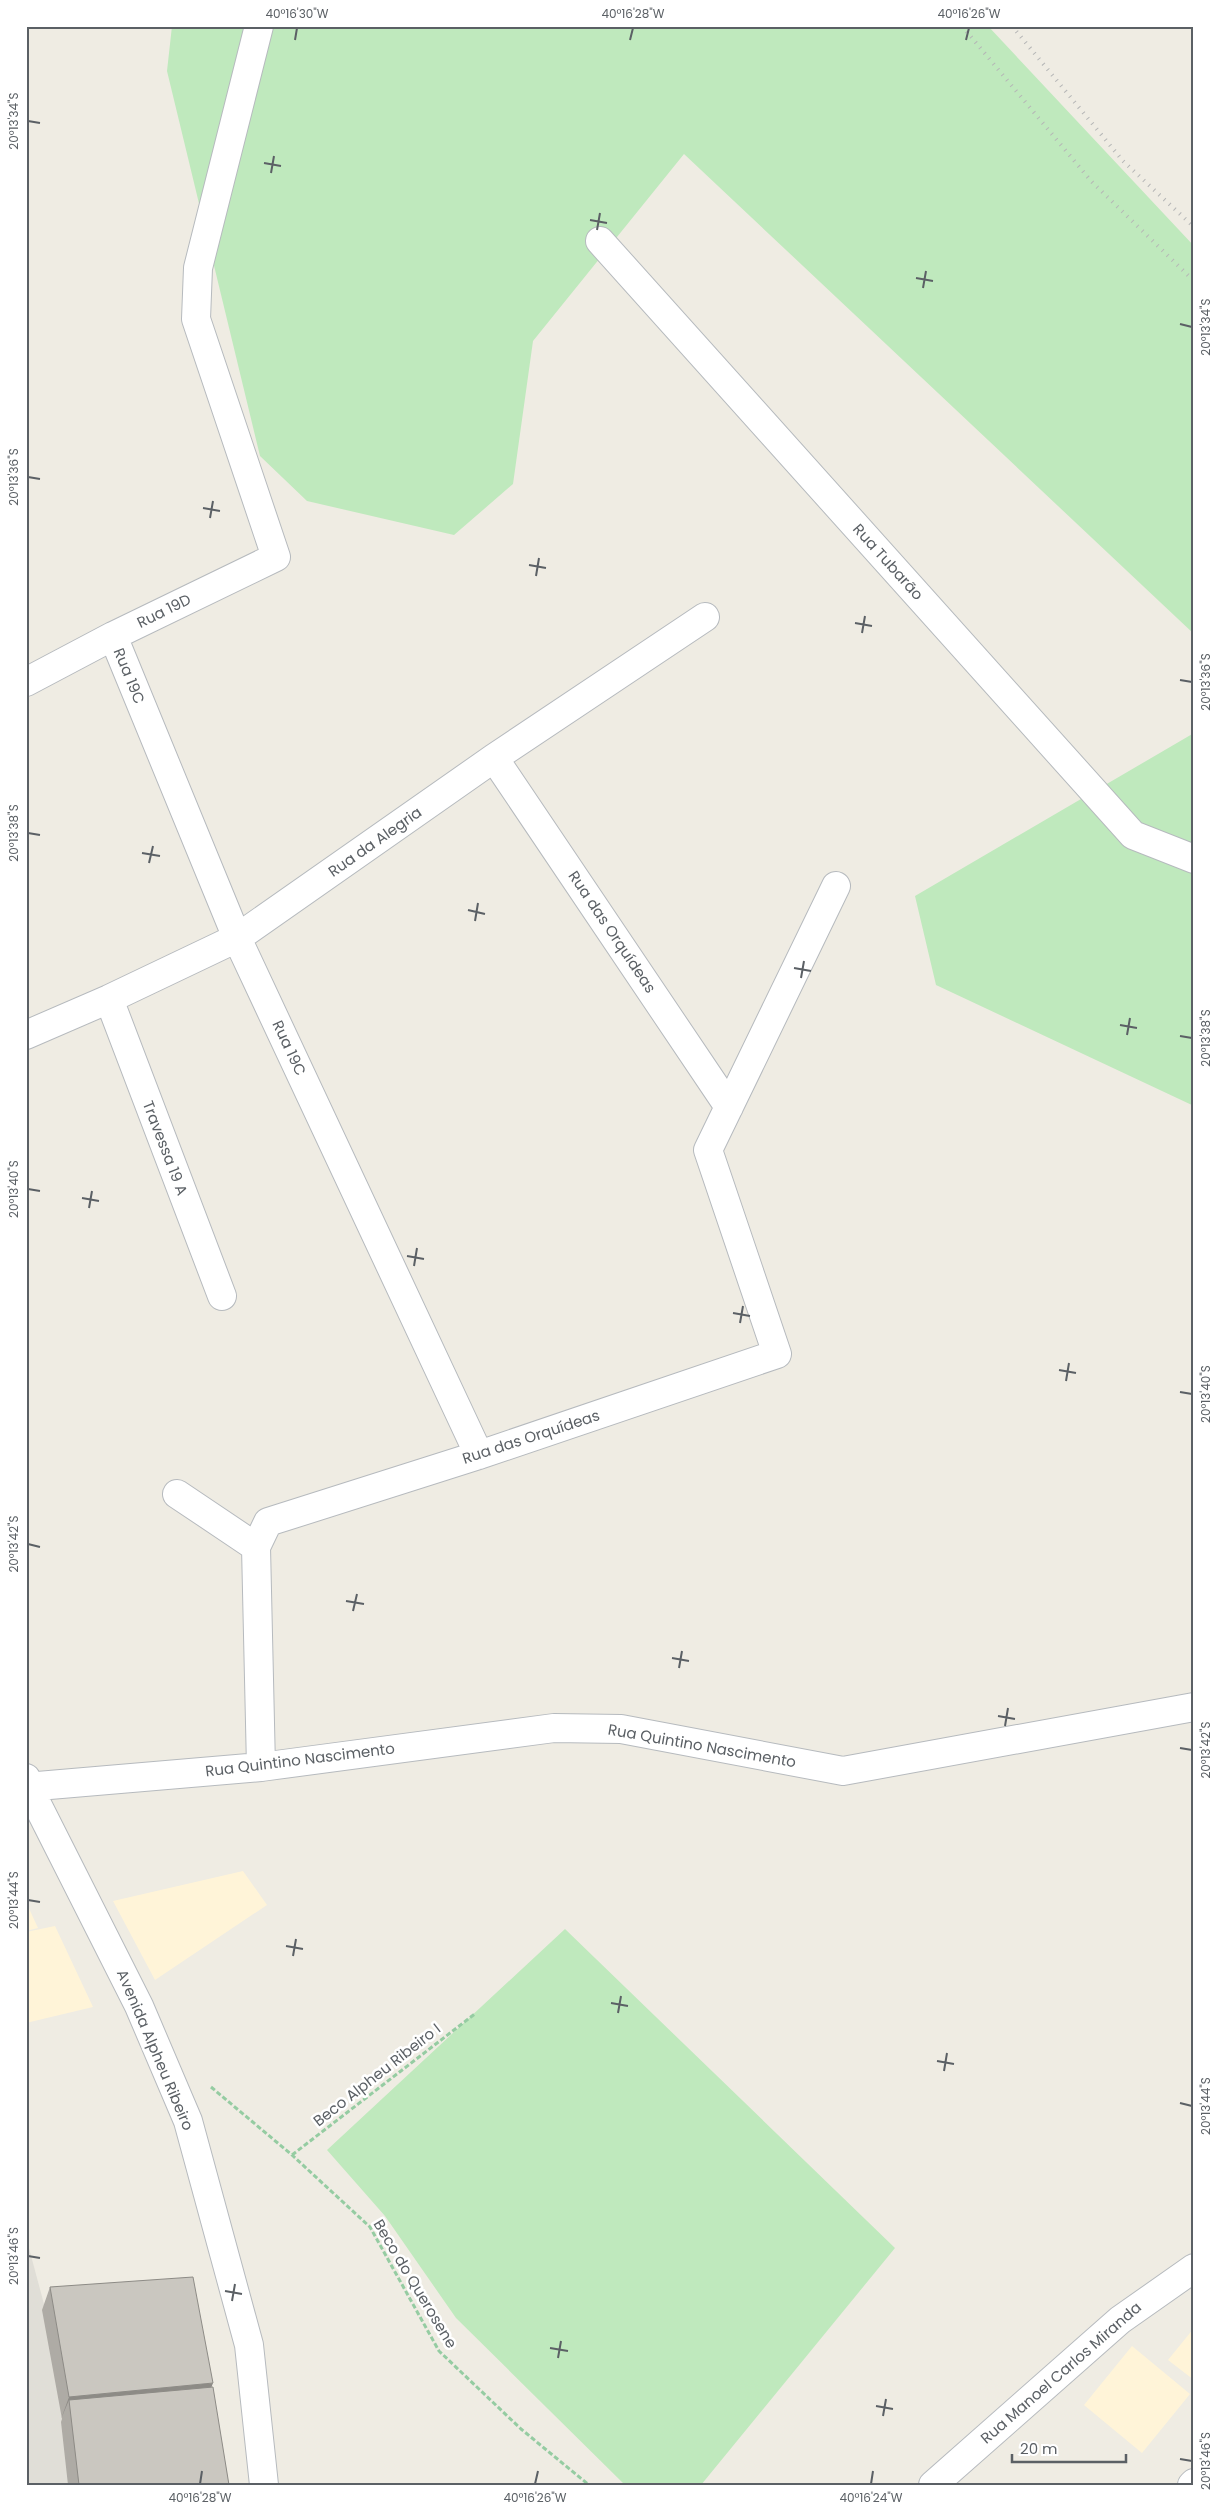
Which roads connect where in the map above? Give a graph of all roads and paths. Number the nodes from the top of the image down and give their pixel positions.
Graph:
1 (259, 26) edge
2 (600, 241) dead end
3 (706, 617) dead end
4 (113, 636) junction
5 (26, 682) edge
6 (494, 758) junction
7 (1194, 859) edge
8 (836, 886) dead end
9 (237, 938) junction
10 (108, 999) junction
11 (26, 1035) edge
12 (729, 1107) junction
13 (222, 1296) dead end
14 (479, 1455) junction
15 (177, 1494) dead end
16 (256, 1547) junction
17 (1194, 1706) edge
18 (261, 1767) junction
19 (27, 1784) edge
20 (476, 2013) dead end
21 (211, 2086) dead end
22 (292, 2155) junction
23 (1194, 2268) edge
24 (264, 2485) edge
25 (589, 2485) edge
26 (933, 2485) edge

1 - 4 street, Rua 19D
2 - 7 street, Rua Tubarão
3 - 6 street, Rua da Alegria
4 - 5 street, Rua 19D
4 - 9 street, Rua 19C
6 - 9 street, Rua da Alegria
6 - 12 street, Rua das Orquídeas
8 - 12 street, Rua das Orquídeas
9 - 10 street, Rua da Alegria
9 - 14 street, Rua 19C
10 - 11 street, Rua da Alegria
10 - 13 street, Travessa 19 A
12 - 14 street, Rua das Orquídeas
14 - 16 street, Rua das Orquídeas
15 - 16 street
16 - 18 street, Rua das Orquídeas
17 - 18 street, Rua Quintino Nascimento
18 - 19 street, Rua Quintino Nascimento
19 - 24 street, Avenida Alpheu Ribeiro
20 - 22 path, Beco Alpheu Ribeiro I
21 - 22 path, Beco do Querosene
22 - 25 path, Beco do Querosene
23 - 26 street, Rua Manoel Carlos Miranda

